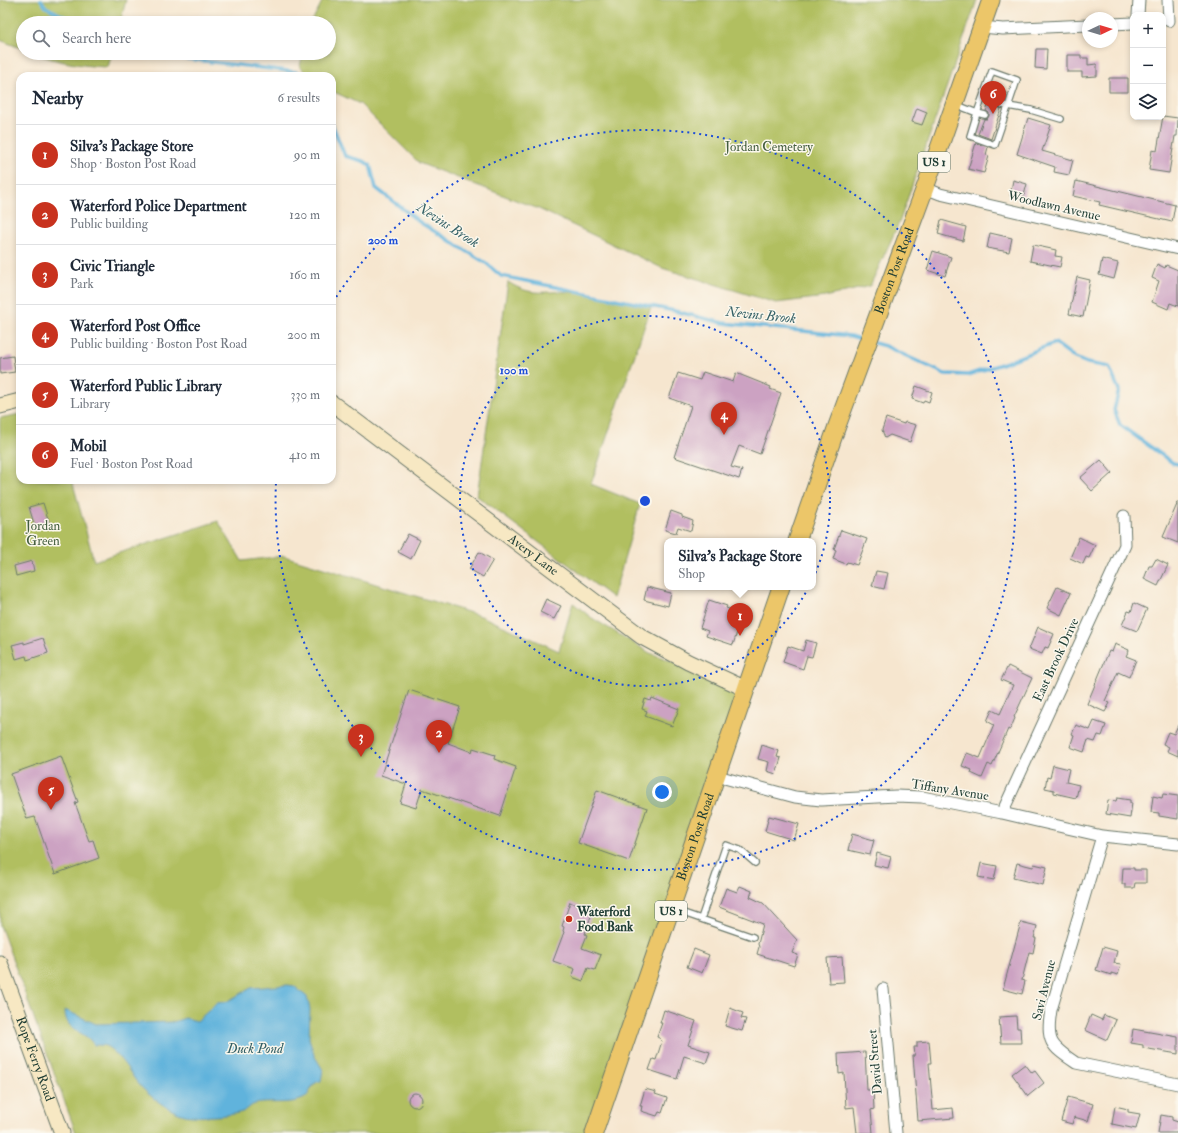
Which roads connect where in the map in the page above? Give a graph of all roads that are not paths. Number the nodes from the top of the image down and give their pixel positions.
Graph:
1 (991, 0) edge
2 (1139, 0) edge
3 (1168, 0) edge
4 (1138, 12) edge
5 (1170, 21) edge
6 (1130, 23) edge
7 (1118, 24) edge
8 (1082, 25) edge
9 (982, 27) junction
10 (983, 98) junction
11 (990, 100) dead end
12 (954, 104) junction
13 (1005, 106) junction
14 (977, 113) junction
15 (985, 115) dead end
16 (1061, 119) dead end
17 (925, 188) junction
18 (1178, 249) edge
19 (16, 402) edge
20 (0, 406) edge
21 (336, 406) edge
22 (1124, 516) dead end
23 (798, 538) edge
24 (780, 590) edge
25 (746, 689) junction
26 (718, 776) junction
27 (1002, 813) junction
28 (1102, 836) junction
29 (1178, 844) edge
30 (755, 863) dead end
31 (672, 908) junction
32 (700, 919) junction
33 (754, 937) dead end
34 (0, 962) edge
35 (882, 989) dead end
36 (1178, 1084) edge
37 (62, 1133) edge
38 (594, 1133) edge
39 (896, 1133) edge

1 - 9 main road, Boston Post Road / US 1
2 - 4 street
3 - 5 street
6 - 7 street
8 - 9 street
9 - 12 main road, Boston Post Road / US 1
10 - 11 lane
10 - 13 lane
10 - 14 lane
12 - 14 lane
12 - 17 main road, Boston Post Road / US 1
13 - 14 lane
13 - 16 lane
14 - 15 lane
17 - 18 street, Woodlawn Avenue
17 - 23 main road, Boston Post Road / US 1
19 - 20 street
21 - 25 street, Avery Lane
22 - 27 street, East Brook Drive
24 - 25 main road, Boston Post Road / US 1
25 - 26 main road, Boston Post Road / US 1
26 - 27 street, Tiffany Avenue
26 - 31 main road, Boston Post Road / US 1
27 - 28 street, Tiffany Avenue
28 - 29 street, Tiffany Avenue
28 - 36 street, Savi Avenue
30 - 32 lane
31 - 32 lane
31 - 38 main road, Boston Post Road / US 1
32 - 33 lane
34 - 37 street, Rope Ferry Road
35 - 39 street, David Street

